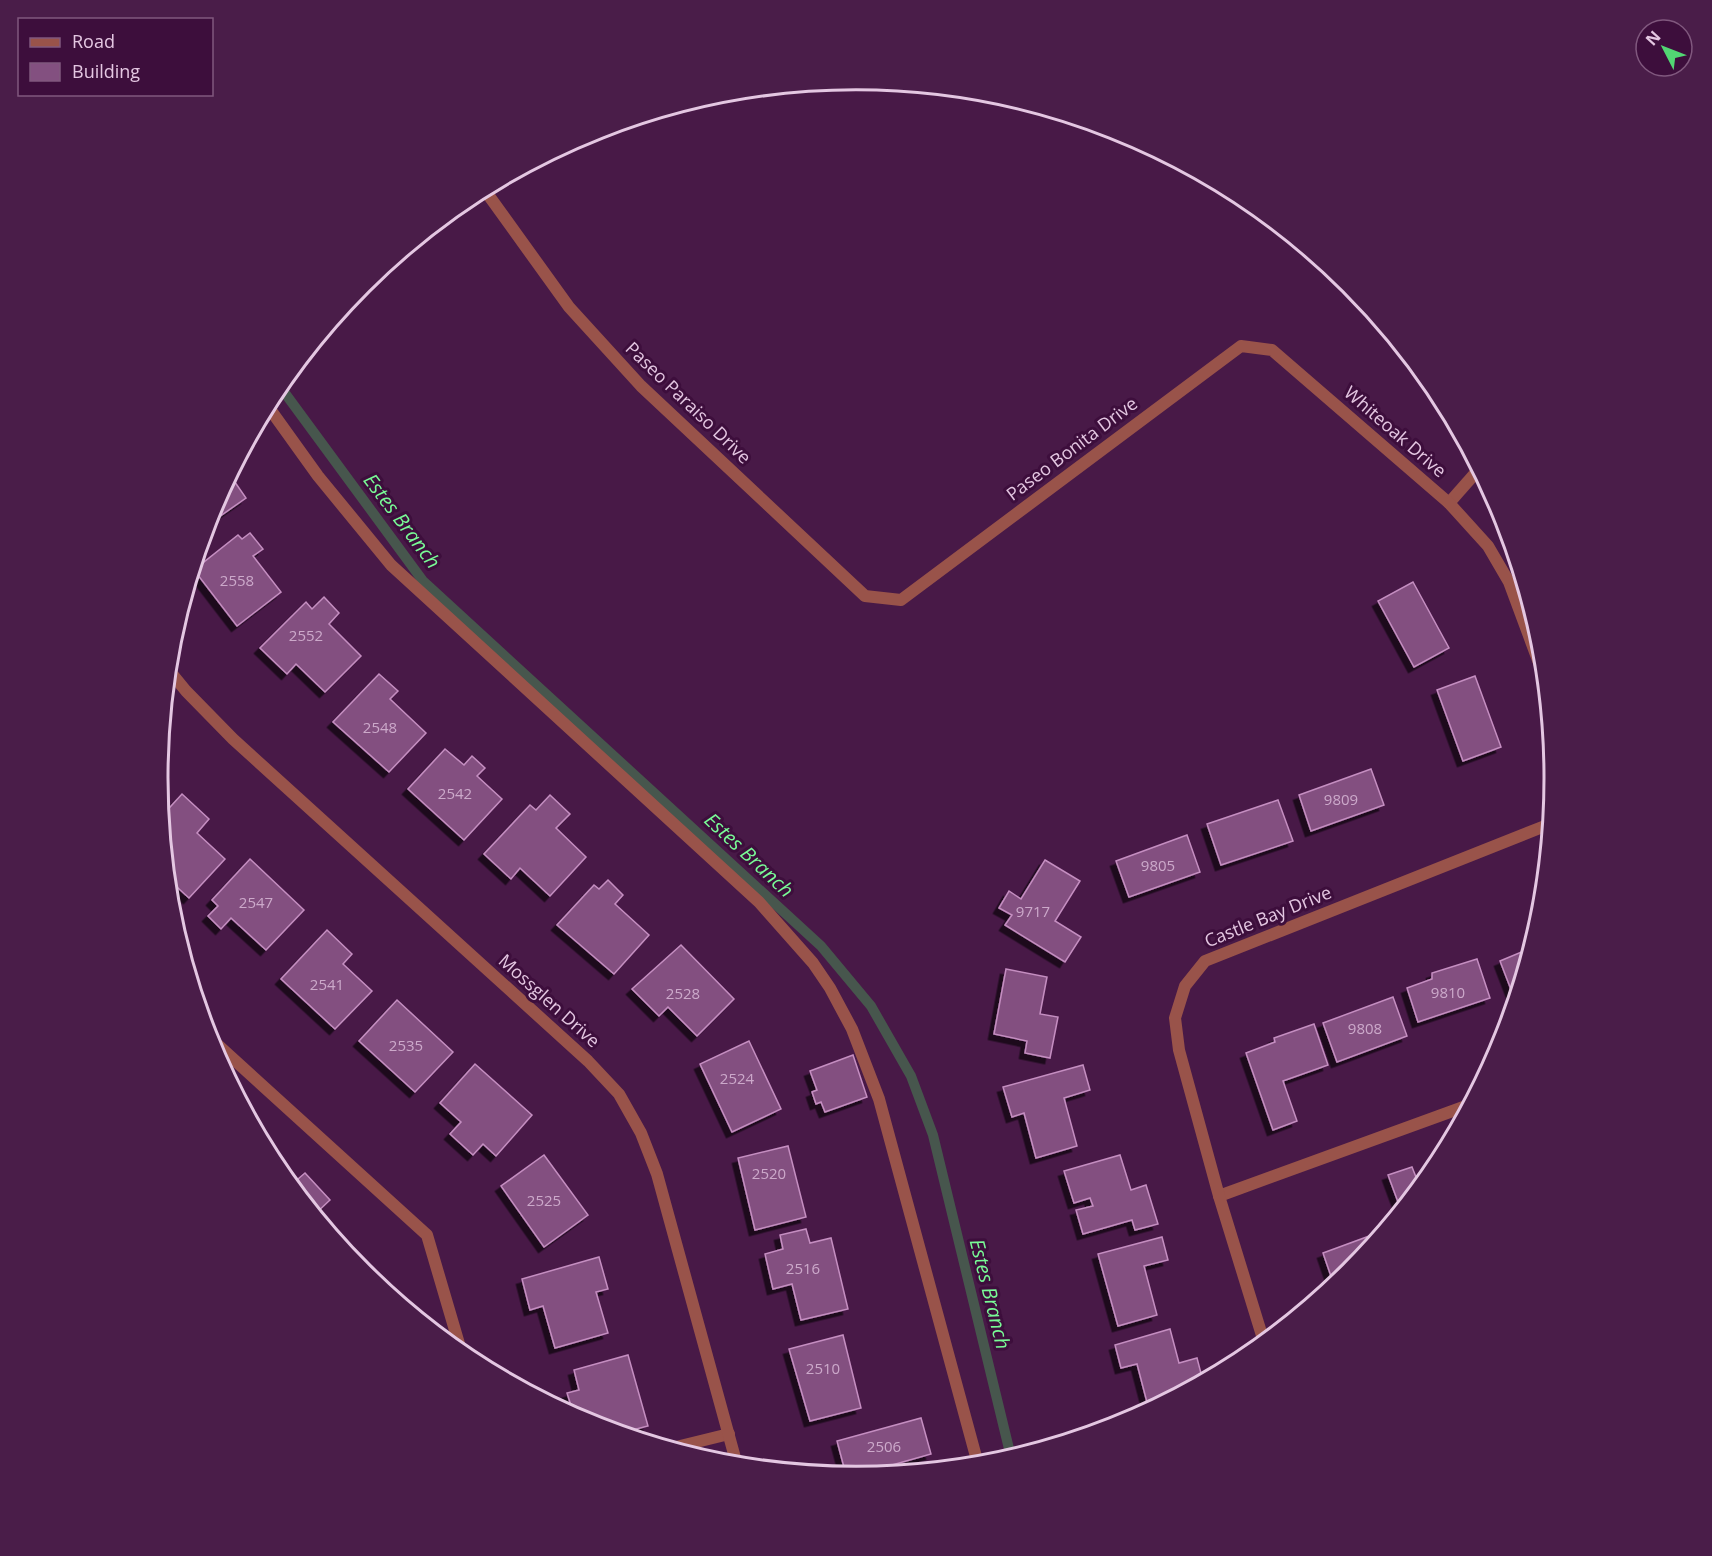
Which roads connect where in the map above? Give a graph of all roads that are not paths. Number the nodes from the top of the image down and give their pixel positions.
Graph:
1 (489, 196) edge
2 (1272, 350) joint
3 (273, 413) edge
4 (1474, 476) edge
5 (1449, 503) junction
6 (901, 600) joint
7 (1529, 637) edge
8 (176, 678) edge
9 (1543, 827) edge
10 (225, 1051) edge
11 (1459, 1109) edge
12 (1220, 1196) junction
13 (1261, 1334) edge
14 (457, 1338) edge
15 (729, 1434) junction
16 (685, 1445) edge
17 (734, 1455) edge
18 (976, 1455) edge

1 - 6 street, Paseo Paraiso Drive
2 - 5 street, Whiteoak Drive
2 - 6 street, Paseo Bonita Drive
3 - 18 street
4 - 5 street
5 - 7 street, Whiteoak Drive
8 - 15 street, Mossglen Drive
9 - 12 street, Castle Bay Drive
10 - 14 street
11 - 12 street
12 - 13 street, Castle Bay Drive
15 - 16 street
15 - 17 street, Mossglen Drive

